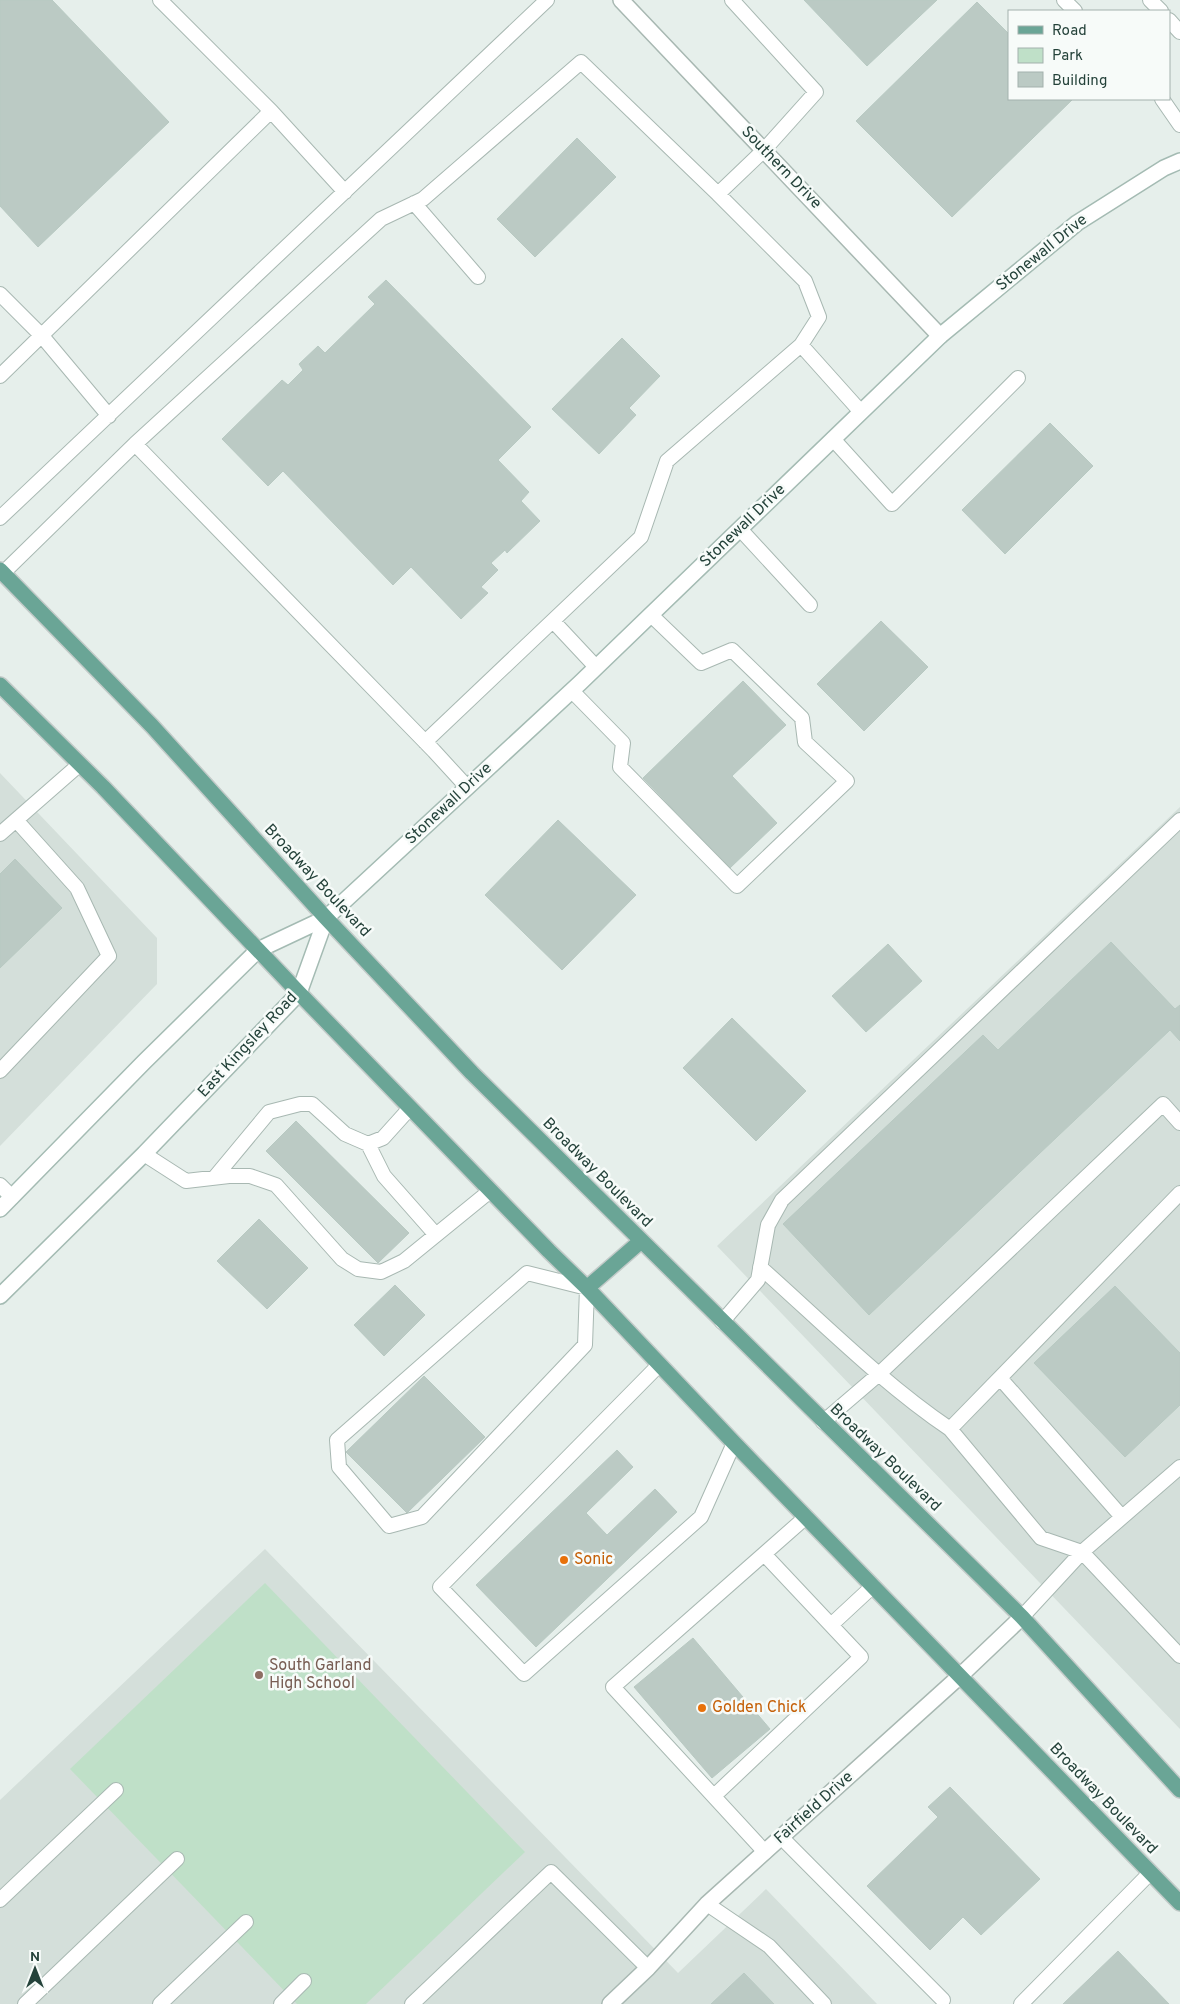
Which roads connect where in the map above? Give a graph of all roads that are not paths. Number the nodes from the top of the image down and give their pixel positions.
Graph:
1 (160, 0) edge
2 (547, 0) edge
3 (621, 0) edge
4 (732, 0) edge
5 (1064, 0) edge
6 (1150, 0) edge
7 (1075, 10) edge
8 (1159, 10) edge
9 (1170, 21) edge
10 (1180, 32) edge
11 (1163, 100) edge
12 (271, 111) junction
13 (1180, 125) edge
14 (764, 150) junction
15 (1180, 161) edge
16 (345, 192) junction
17 (718, 194) junction
18 (414, 203) junction
19 (478, 277) dead end
20 (0, 294) edge
21 (42, 336) junction
22 (940, 336) junction
23 (801, 345) junction
24 (0, 376) edge
25 (1018, 378) dead end
26 (861, 412) junction
27 (109, 416) junction
28 (833, 439) junction
29 (135, 444) junction
30 (0, 518) edge
31 (740, 529) junction
32 (2, 571) edge
33 (810, 606) dead end
34 (651, 614) junction
35 (553, 621) junction
36 (596, 667) junction
37 (0, 685) edge
38 (572, 690) junction
39 (425, 742) junction
40 (80, 764) junction
41 (467, 788) junction
42 (16, 820) junction
43 (1180, 820) edge
44 (0, 834) edge
45 (326, 918) junction
46 (258, 950) junction
47 (299, 993) junction
48 (0, 1071) edge
49 (410, 1108) junction
50 (1180, 1123) edge
51 (368, 1144) junction
52 (144, 1154) junction
53 (215, 1178) junction
54 (0, 1185) edge
55 (490, 1190) junction
56 (1180, 1193) edge
57 (12, 1197) junction
58 (0, 1209) edge
59 (436, 1235) junction
60 (641, 1241) junction
61 (760, 1267) junction
62 (587, 1288) junction
63 (0, 1296) edge
64 (722, 1322) junction
65 (659, 1365) junction
66 (879, 1374) junction
67 (1000, 1378) junction
68 (823, 1422) junction
69 (950, 1429) junction
70 (734, 1443) junction
71 (1180, 1467) edge
72 (806, 1517) junction
73 (1122, 1517) junction
74 (1082, 1552) junction
75 (764, 1554) junction
76 (873, 1586) junction
77 (1022, 1617) junction
78 (831, 1625) junction
79 (1180, 1656) edge
80 (960, 1676) junction
81 (116, 1790) dead end
82 (1180, 1790) edge
83 (714, 1796) junction
84 (781, 1837) junction
85 (765, 1852) junction
86 (177, 1860) dead end
87 (1150, 1872) junction
88 (1179, 1899) edge
89 (0, 1900) edge
90 (707, 1904) junction
91 (246, 1922) dead end
92 (648, 1968) junction
93 (304, 1981) dead end
94 (944, 2000) dead end
95 (25, 2004) edge
96 (160, 2004) edge
97 (281, 2004) edge
98 (412, 2004) edge
99 (610, 2004) edge
100 (824, 2004) edge
101 (1021, 2004) edge

1 - 12 lane
2 - 16 lane
3 - 14 street, Southern Drive
4 - 14 lane
5 - 7 lane
6 - 8 lane
9 - 10 lane
11 - 13 lane
12 - 16 lane
12 - 21 lane
14 - 17 lane
14 - 22 street, Southern Drive
15 - 22 street, Stonewall Drive
16 - 27 lane
17 - 18 lane
17 - 23 lane
18 - 19 lane
18 - 29 lane
20 - 21 lane
21 - 24 lane
21 - 27 lane
22 - 26 street, Stonewall Drive
23 - 26 lane
23 - 35 lane
25 - 28 lane
26 - 28 street, Stonewall Drive
27 - 30 lane
28 - 31 street, Stonewall Drive
29 - 32 lane
29 - 39 lane
31 - 33 lane
31 - 34 street, Stonewall Drive
32 - 45 main road, Broadway Boulevard
34 - 36 street, Stonewall Drive
34 - 38 lane
35 - 36 lane
35 - 39 lane
36 - 38 street, Stonewall Drive
37 - 40 main road, Broadway Boulevard
38 - 41 street, Stonewall Drive
39 - 41 lane
40 - 42 lane
40 - 46 main road, Broadway Boulevard
41 - 45 street, Stonewall Drive
42 - 44 lane
42 - 48 lane
43 - 61 lane
45 - 46 street
45 - 47 street, East Kingsley Road
45 - 60 main road, Broadway Boulevard
46 - 47 main road, Broadway Boulevard
46 - 57 street
47 - 49 main road, Broadway Boulevard
47 - 52 street, East Kingsley Road
49 - 51 lane
49 - 55 main road, Broadway Boulevard
50 - 66 lane
51 - 53 lane
51 - 59 lane
52 - 53 lane
52 - 63 street, East Kingsley Road
53 - 59 lane
54 - 57 lane
55 - 59 lane
55 - 62 main road, Broadway Boulevard
56 - 67 lane
57 - 58 street
60 - 62 main road
60 - 64 main road, Broadway Boulevard
61 - 64 lane
61 - 66 lane
62 - 62 lane
62 - 65 main road, Broadway Boulevard
64 - 68 main road, Broadway Boulevard
65 - 70 main road, Broadway Boulevard
65 - 70 lane
66 - 68 lane
66 - 69 lane
67 - 69 lane
67 - 73 lane
68 - 77 main road, Broadway Boulevard
69 - 74 lane
70 - 72 main road, Broadway Boulevard
71 - 73 lane
72 - 75 lane
72 - 76 main road, Broadway Boulevard
73 - 74 lane
74 - 77 lane
74 - 79 lane
75 - 78 lane
75 - 83 lane
76 - 78 lane
76 - 80 main road, Broadway Boulevard
77 - 80 street, Fairfield Drive
77 - 82 main road, Broadway Boulevard
78 - 83 lane
80 - 84 street, Fairfield Drive
80 - 87 main road, Broadway Boulevard
81 - 89 lane
83 - 85 lane
84 - 85 street, Fairfield Drive
84 - 94 lane
85 - 90 street, Fairfield Drive
86 - 95 lane
87 - 88 main road, Broadway Boulevard
87 - 101 lane
90 - 92 street, Fairfield Drive
90 - 100 lane
91 - 96 lane
92 - 98 lane
92 - 99 street, Fairfield Drive
93 - 97 lane

